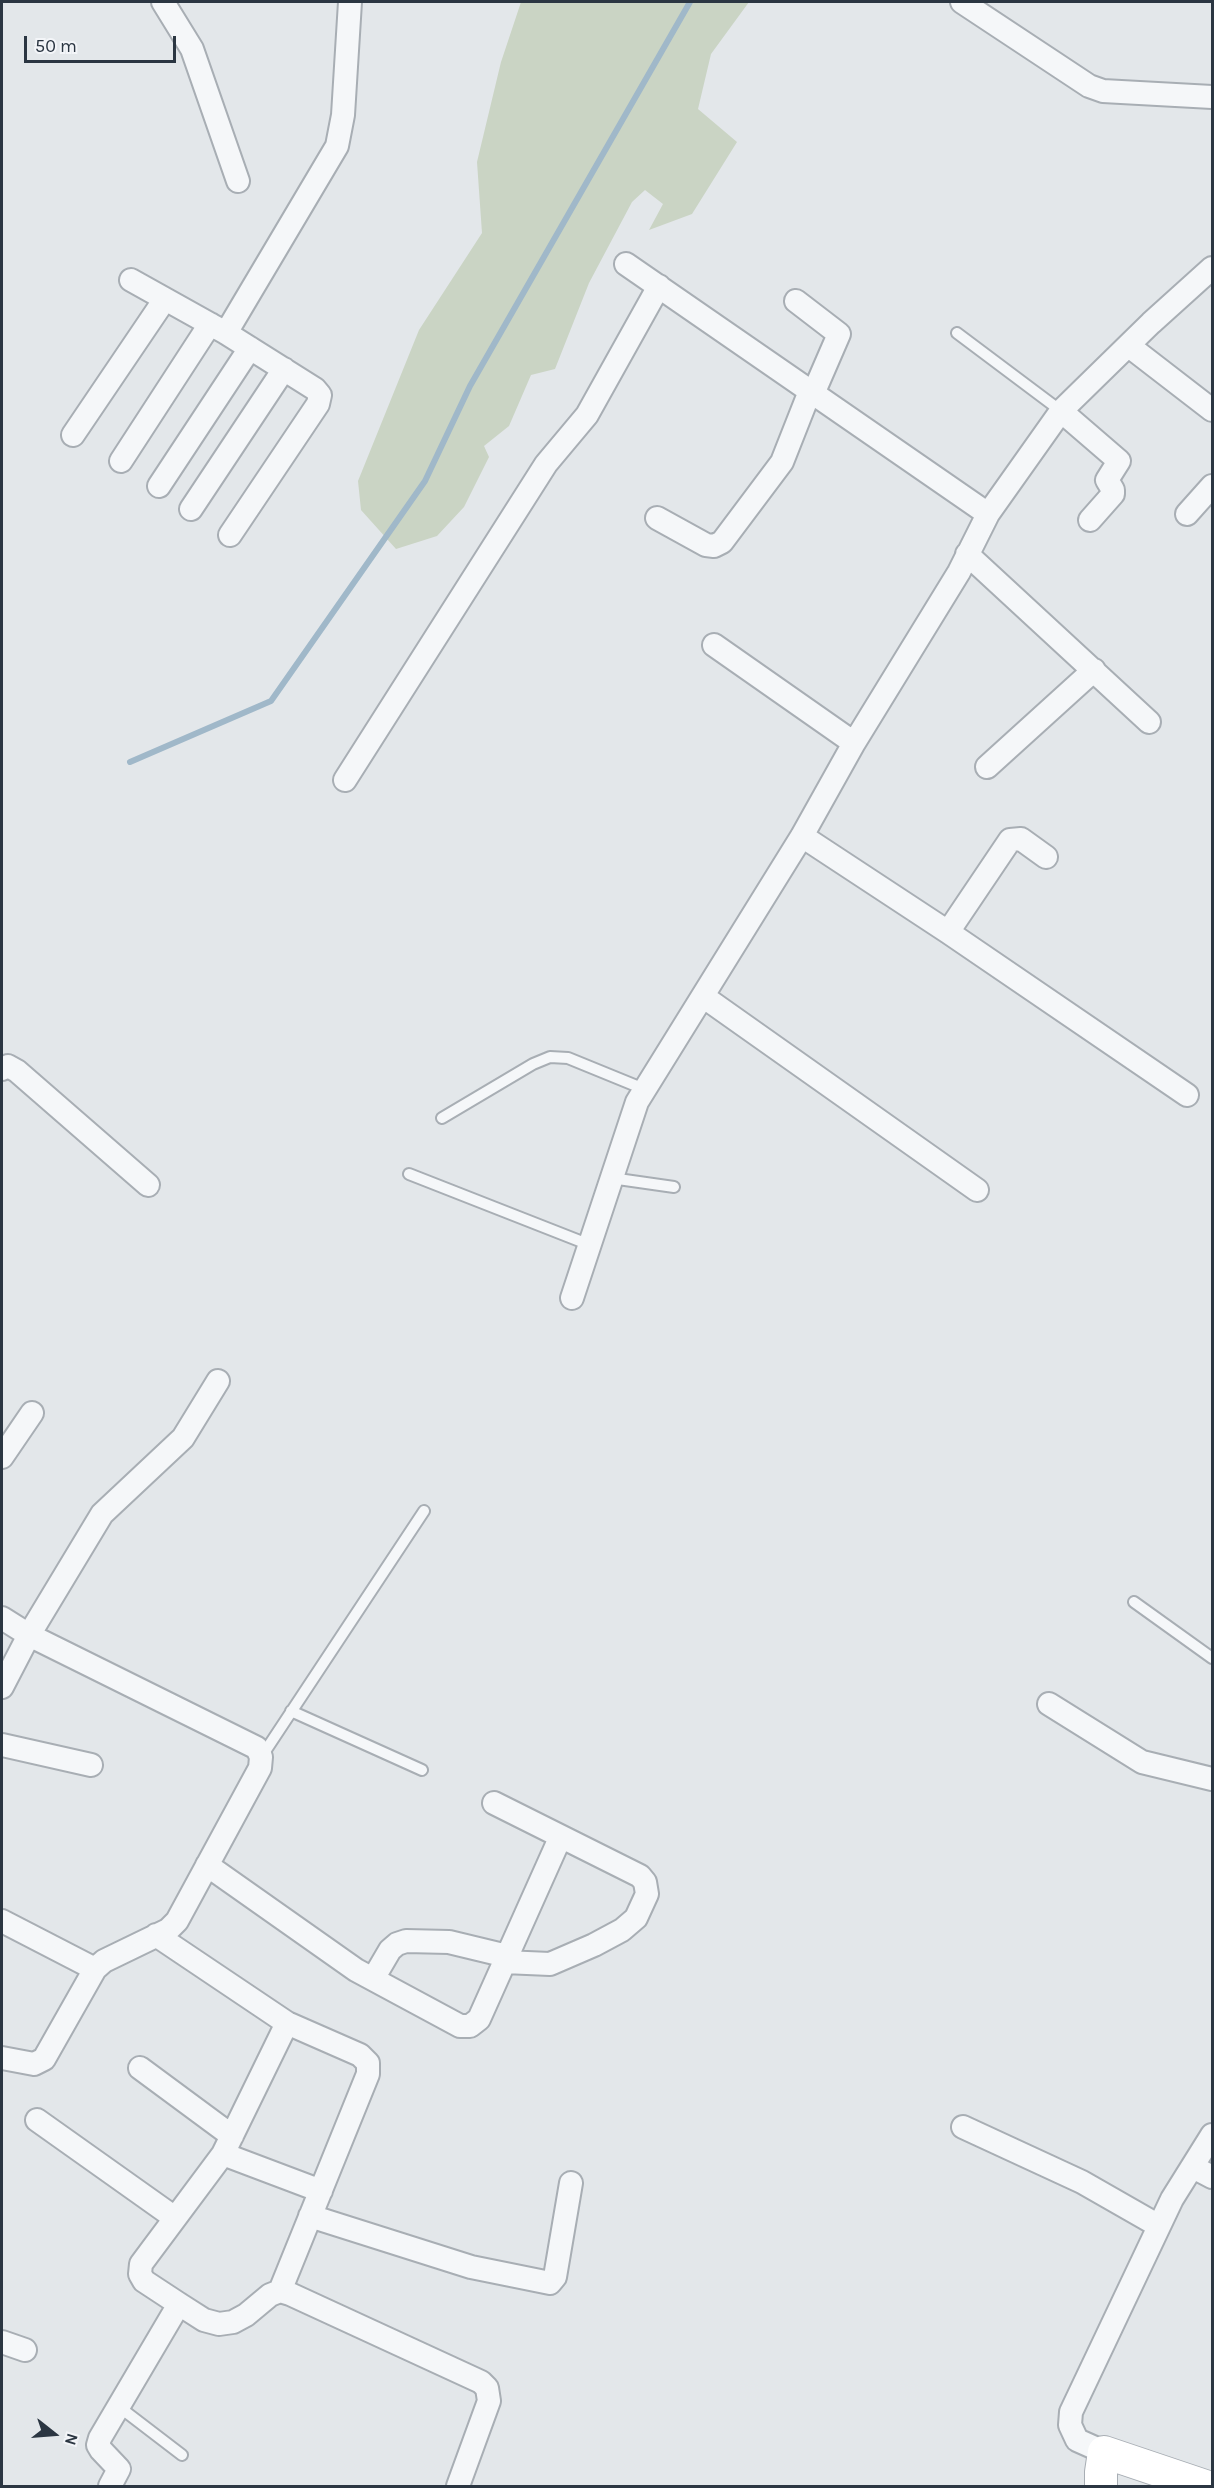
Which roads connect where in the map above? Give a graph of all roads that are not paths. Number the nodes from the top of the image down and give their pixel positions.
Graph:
1 (163, 2) edge
2 (350, 2) edge
3 (962, 2) edge
4 (1212, 97) edge
5 (238, 181) dead end
6 (626, 264) dead end
7 (1212, 268) edge
8 (131, 280) dead end
9 (659, 286) junction
10 (165, 299) junction
11 (796, 301) dead end
12 (218, 328) junction
13 (957, 333) dead end
14 (1129, 346) junction
15 (250, 348) junction
16 (284, 369) junction
17 (812, 392) junction
18 (1212, 410) edge
19 (1060, 411) junction
20 (73, 435) dead end
21 (121, 461) dead end
22 (159, 486) dead end
23 (1212, 486) edge
24 (191, 509) dead end
25 (988, 514) junction
26 (1187, 514) dead end
27 (657, 518) dead end
28 (1090, 520) dead end
29 (230, 535) dead end
30 (967, 554) junction
31 (714, 645) dead end
32 (1094, 670) junction
33 (1149, 722) dead end
34 (854, 743) junction
35 (987, 767) dead end
36 (345, 780) dead end
37 (802, 836) junction
38 (1046, 857) dead end
39 (948, 932) junction
40 (704, 997) junction
41 (2, 1069) edge
42 (644, 1089) junction
43 (1187, 1095) dead end
44 (442, 1118) dead end
45 (409, 1174) dead end
46 (611, 1178) junction
47 (148, 1185) dead end
48 (674, 1187) dead end
49 (977, 1190) dead end
50 (590, 1245) junction
51 (572, 1298) dead end
52 (218, 1381) dead end
53 (32, 1413) dead end
54 (2, 1457) edge
55 (424, 1511) dead end
56 (1134, 1602) dead end
57 (2, 1618) edge
58 (29, 1635) junction
59 (1212, 1658) edge
60 (2, 1687) edge
61 (1049, 1704) dead end
62 (291, 1711) junction
63 (2, 1745) edge
64 (261, 1757) junction
65 (91, 1765) dead end
66 (422, 1770) dead end
67 (1212, 1779) edge
68 (494, 1803) dead end
69 (560, 1838) junction
70 (207, 1865) junction
71 (2, 1921) edge
72 (156, 1935) junction
73 (506, 1959) junction
74 (94, 1969) junction
75 (373, 1978) junction
76 (287, 2023) junction
77 (2, 2058) edge
78 (140, 2068) dead end
79 (37, 2120) dead end
80 (963, 2127) dead end
81 (1212, 2135) edge
82 (227, 2145) junction
83 (1203, 2172) edge
84 (572, 2182) dead end
85 (321, 2190) junction
86 (310, 2216) junction
87 (175, 2218) junction
88 (1160, 2226) junction
89 (280, 2291) junction
90 (178, 2304) junction
91 (2, 2342) edge
92 (25, 2350) dead end
93 (118, 2406) junction
94 (1104, 2452) junction
95 (182, 2455) dead end
96 (110, 2487) edge
97 (458, 2487) edge
98 (1101, 2487) edge
99 (1205, 2487) edge

1 - 5 street
2 - 12 street
3 - 4 street
6 - 9 street
7 - 14 street
8 - 10 street
9 - 17 street
9 - 36 street
10 - 12 street
10 - 20 street
11 - 17 street
12 - 15 street
12 - 21 street
13 - 19 lane
14 - 18 street
14 - 19 street
15 - 16 street
15 - 22 street
16 - 24 street
16 - 29 street
17 - 25 street
17 - 27 street
19 - 25 street
19 - 28 street
23 - 26 street
25 - 30 street
30 - 32 street
30 - 34 street
31 - 34 street
32 - 33 street
32 - 35 street
34 - 37 street
37 - 39 street
37 - 40 street
38 - 39 street
39 - 43 street
40 - 42 street
40 - 49 street
41 - 47 street
42 - 44 lane
42 - 46 street
45 - 50 lane
46 - 48 lane
46 - 50 street
50 - 51 street
52 - 58 street
53 - 54 street
55 - 62 lane
56 - 59 lane
57 - 58 street
58 - 60 street
58 - 64 street
61 - 67 street
62 - 64 lane
62 - 66 lane
63 - 65 street
64 - 70 street
68 - 69 street
69 - 73 street
69 - 73 street
70 - 72 street
70 - 75 street
71 - 74 street
72 - 74 street
72 - 76 street
73 - 75 street
73 - 75 street
74 - 77 street
76 - 82 street
76 - 85 street
78 - 82 street
79 - 87 street
80 - 88 street
81 - 83 street
82 - 85 street
82 - 87 street
83 - 88 street
84 - 86 street
85 - 86 street
86 - 89 street
87 - 90 street
88 - 94 street
89 - 90 street
89 - 97 street
90 - 93 street
91 - 92 street
93 - 95 lane
93 - 96 street
94 - 98 street
94 - 99 street

